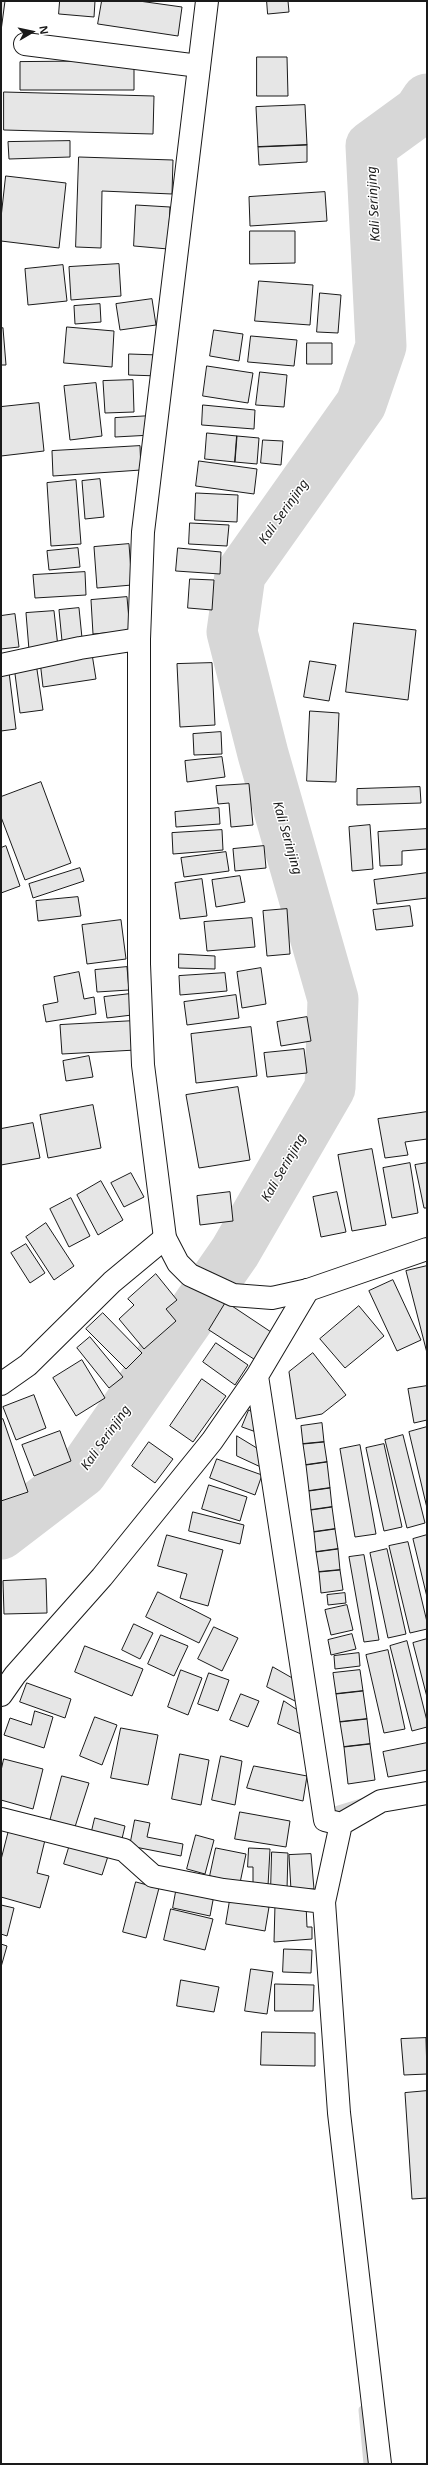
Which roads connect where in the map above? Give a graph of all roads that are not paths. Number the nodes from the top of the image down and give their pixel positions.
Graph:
1 (207, 1) edge
2 (25, 44) dead end
3 (199, 66) junction
4 (139, 639) junction
5 (1, 665) edge
6 (165, 1238) junction
7 (427, 1249) edge
8 (308, 1290) junction
9 (257, 1376) junction
10 (1, 1384) edge
11 (1, 1695) edge
12 (427, 1793) edge
13 (1, 1819) edge
14 (337, 1823) junction
15 (320, 1901) junction
16 (380, 2464) edge

1 - 3 street
2 - 3 street
3 - 4 street
4 - 5 street
4 - 6 street
6 - 8 street
6 - 10 street
7 - 8 street
8 - 9 street
9 - 11 street
9 - 14 street
12 - 14 street
13 - 15 street
14 - 15 street
15 - 16 street

